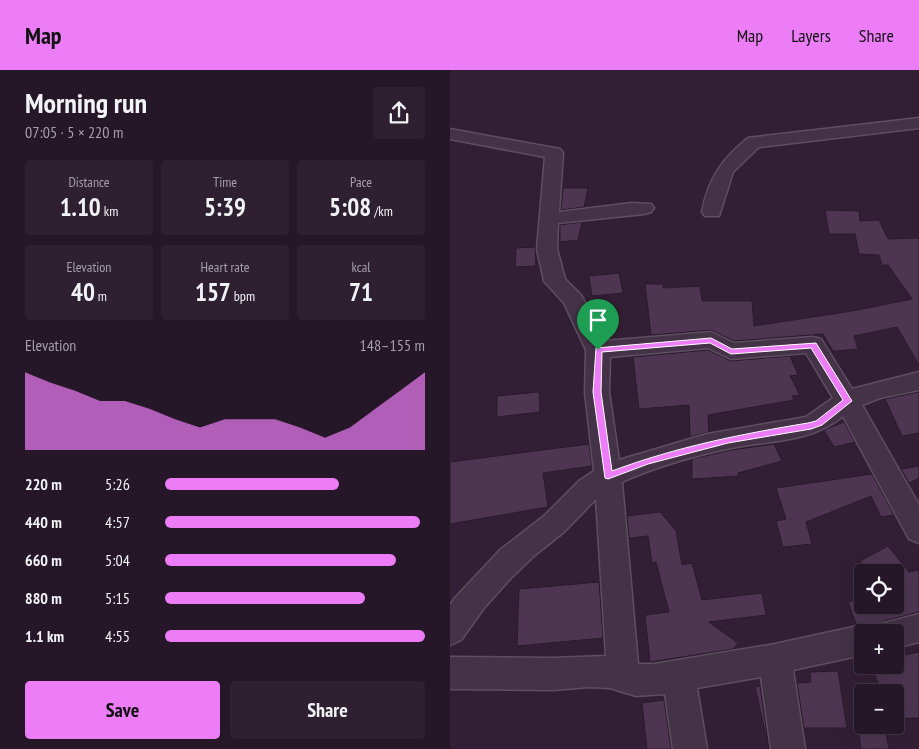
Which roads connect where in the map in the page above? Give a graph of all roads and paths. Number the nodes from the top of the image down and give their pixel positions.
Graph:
1 (919, 123) edge
2 (450, 134) edge
3 (644, 208) dead end
4 (712, 212) dead end
5 (549, 218) junction
6 (598, 350) junction
7 (919, 381) edge
8 (848, 401) junction
9 (608, 476) junction
10 (919, 531) edge
11 (919, 628) edge
12 (450, 630) edge
13 (904, 631) edge
14 (854, 642) edge
15 (775, 659) junction
16 (450, 673) edge
17 (623, 676) junction
18 (679, 676) junction
19 (690, 749) edge
20 (788, 749) edge

1 - 4 street
2 - 5 street
3 - 5 street
5 - 6 street
6 - 8 street
6 - 9 street
7 - 8 street
8 - 9 street
8 - 10 street
9 - 12 street
9 - 17 street
11 - 13 street
14 - 15 street
15 - 18 street
15 - 20 street
16 - 17 street
17 - 18 street
18 - 19 street

